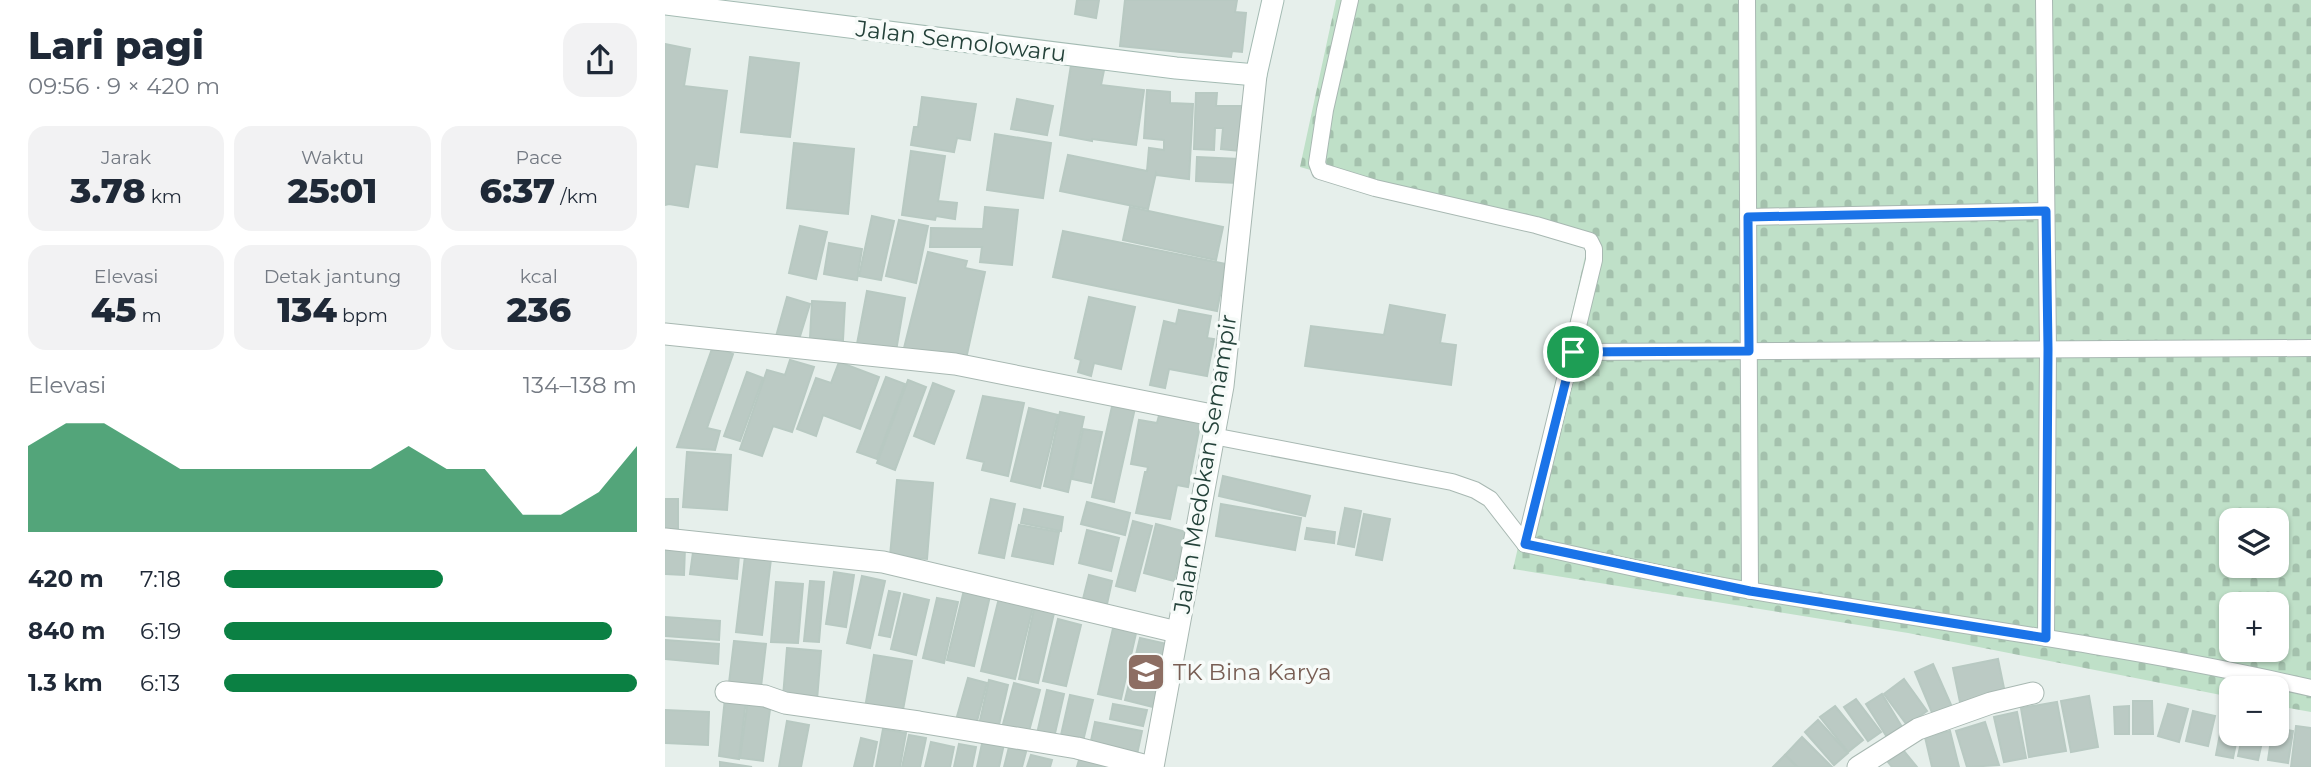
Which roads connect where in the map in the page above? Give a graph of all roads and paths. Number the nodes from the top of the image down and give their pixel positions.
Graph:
1 (1273, 0) edge
2 (1350, 0) edge
3 (1747, 0) edge
4 (2044, 0) edge
5 (665, 4) edge
6 (1256, 75) junction
7 (2046, 211) junction
8 (1748, 217) junction
9 (665, 334) edge
10 (2311, 348) edge
11 (2048, 349) junction
12 (1749, 351) junction
13 (1573, 352) junction
14 (1215, 426) junction
15 (665, 539) edge
16 (1525, 544) junction
17 (1750, 591) junction
18 (1177, 632) junction
19 (2046, 638) junction
20 (2311, 688) edge
21 (726, 692) dead end
22 (2033, 693) dead end
23 (1152, 767) edge
24 (1858, 767) edge

1 - 6 street, Jalan Medokan Semampir
2 - 13 lane
3 - 8 lane
4 - 7 lane
5 - 6 street, Jalan Semolowaru
6 - 14 street, Jalan Medokan Semampir
7 - 8 lane
7 - 11 lane
8 - 12 lane
9 - 14 street
10 - 11 lane
11 - 12 lane
11 - 19 lane
12 - 13 lane
12 - 17 lane
13 - 16 lane
14 - 16 lane
14 - 18 street, Jalan Medokan Semampir
15 - 18 street
16 - 17 lane
17 - 19 lane
18 - 23 street, Jalan Medokan Semampir
19 - 20 lane
21 - 23 street
22 - 24 street

